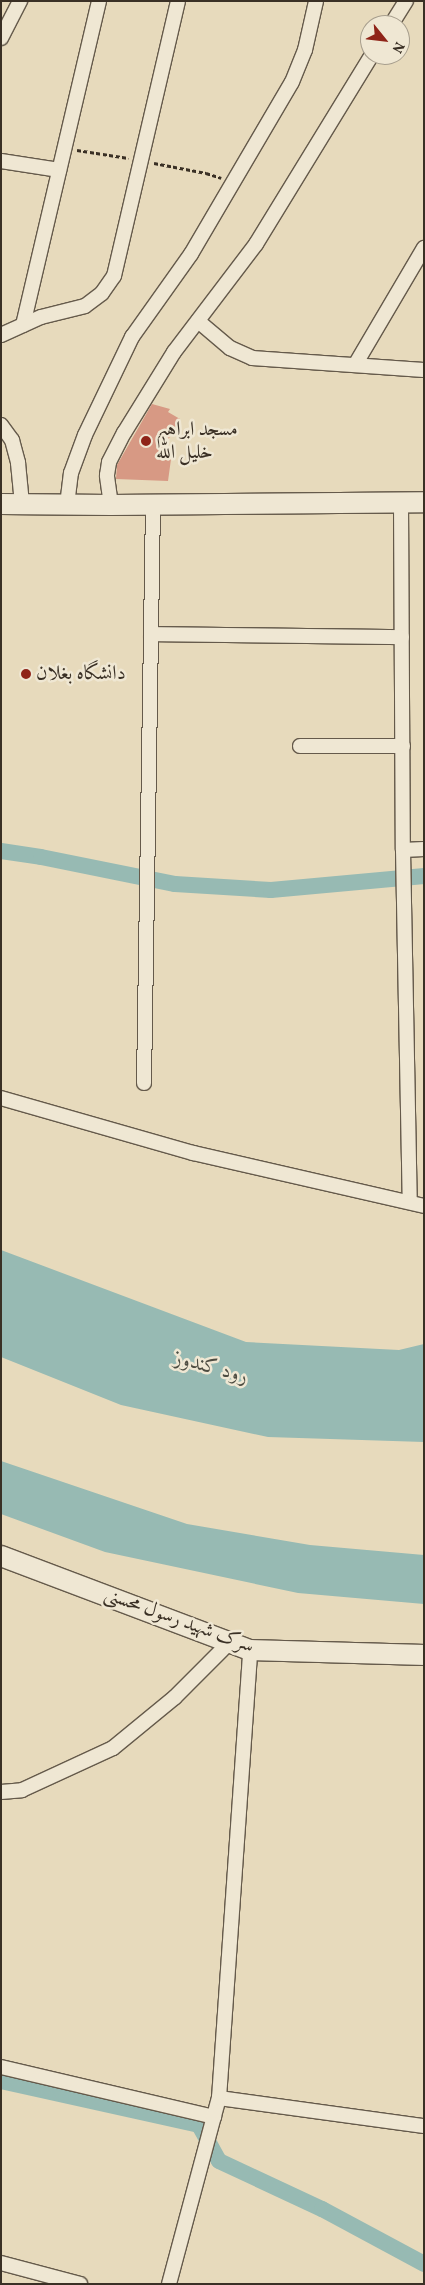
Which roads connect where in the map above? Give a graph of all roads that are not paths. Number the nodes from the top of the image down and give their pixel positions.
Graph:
1 (20, 1) edge
2 (99, 1) edge
3 (178, 1) edge
4 (316, 1) edge
5 (406, 1) edge
6 (397, 15) edge
7 (1, 38) edge
8 (366, 65) edge
9 (1, 161) edge
10 (59, 170) junction
11 (424, 248) edge
12 (198, 321) junction
13 (23, 325) junction
14 (1, 335) edge
15 (355, 365) junction
16 (424, 370) edge
17 (1, 425) edge
18 (424, 502) edge
19 (401, 503) junction
20 (1, 504) edge
21 (22, 504) junction
22 (67, 504) junction
23 (111, 505) junction
24 (153, 505) junction
25 (151, 634) junction
26 (402, 637) junction
27 (300, 746) dead end
28 (403, 746) junction
29 (424, 848) edge
30 (403, 850) junction
31 (144, 1083) dead end
32 (1, 1098) edge
33 (410, 1202) junction
34 (424, 1206) edge
35 (1, 1556) edge
36 (229, 1642) junction
37 (250, 1650) junction
38 (424, 1655) edge
39 (1, 1792) edge
40 (1, 2067) edge
41 (220, 2098) junction
42 (214, 2117) junction
43 (424, 2126) edge
44 (1, 2263) edge
45 (80, 2284) edge
46 (169, 2284) edge

1 - 7 street
2 - 10 street
3 - 13 street
4 - 22 street
5 - 6 street
8 - 12 street
9 - 10 street
10 - 13 street
11 - 15 street
12 - 15 street
12 - 23 street
13 - 14 street
15 - 16 street
17 - 21 street
18 - 19 street
19 - 24 street
19 - 26 street
20 - 21 street
21 - 22 street
22 - 23 street
23 - 24 street
24 - 25 street
25 - 26 street
25 - 31 street
26 - 28 street
27 - 28 street
28 - 30 street
29 - 30 street
30 - 33 street
32 - 33 street
33 - 34 street
35 - 36 street, سرک شهید رسول محسنی
36 - 37 street, سرک شهید رسول محسنی
36 - 39 street
37 - 38 street, سرک شهید رسول محسنی
37 - 41 street
40 - 42 street
41 - 42 street
41 - 43 street
42 - 46 street
44 - 45 street

